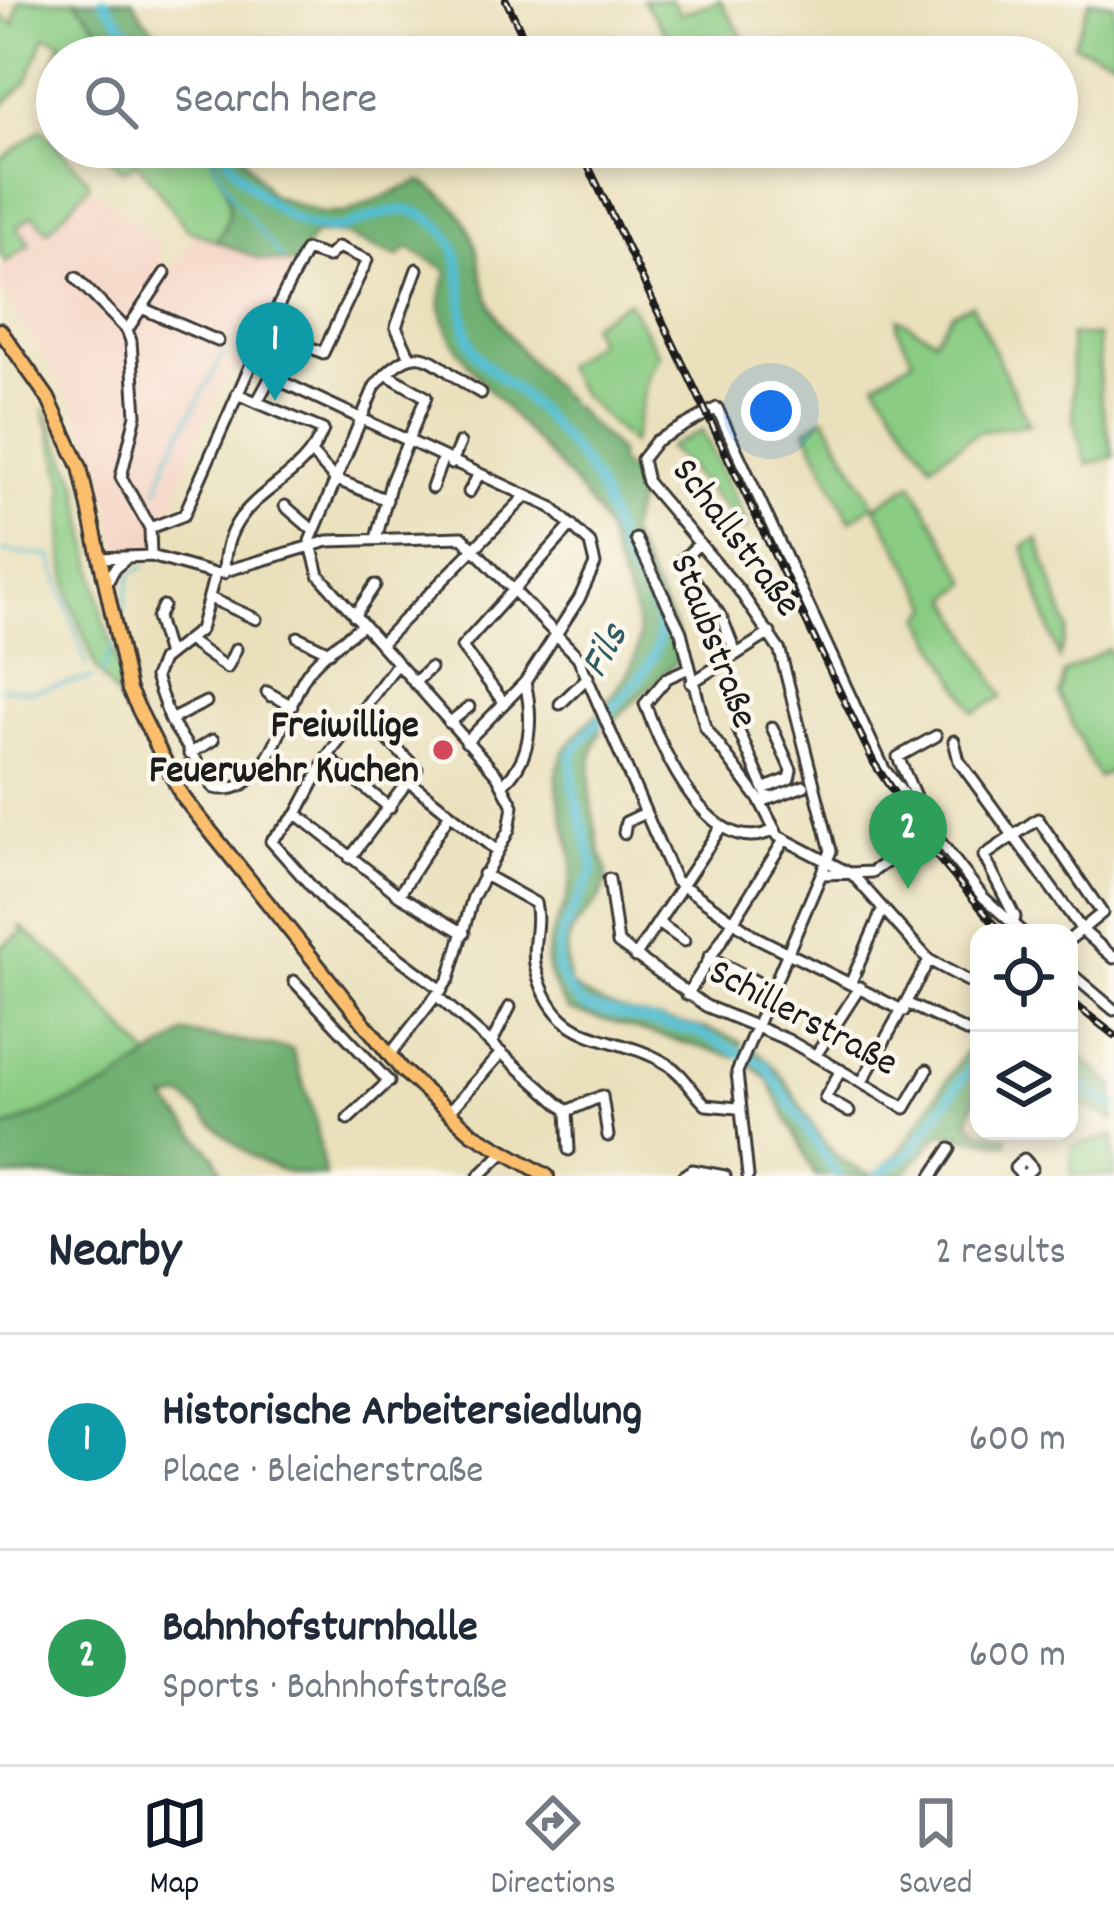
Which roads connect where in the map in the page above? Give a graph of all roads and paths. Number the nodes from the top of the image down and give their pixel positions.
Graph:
1 (417, 269) dead end
2 (165, 273) dead end
3 (76, 278) dead end
4 (144, 309) junction
5 (267, 328) junction
6 (0, 330) edge
7 (127, 330) junction
8 (218, 340) dead end
9 (257, 351) junction
10 (410, 357) junction
11 (386, 374) junction
12 (272, 377) junction
13 (482, 393) dead end
14 (238, 394) junction
15 (304, 396) junction
16 (257, 402) junction
17 (294, 418) junction
18 (360, 421) junction
19 (407, 442) junction
20 (460, 443) dead end
21 (312, 454) junction
22 (447, 462) junction
23 (478, 476) junction
24 (335, 479) junction
25 (432, 488) dead end
26 (469, 492) dead end
27 (526, 496) junction
28 (387, 500) junction
29 (285, 506) dead end
30 (572, 525) junction
31 (150, 528) junction
32 (314, 531) junction
33 (376, 539) junction
34 (636, 539) dead end
35 (699, 544) junction
36 (309, 546) junction
37 (477, 548) junction
38 (151, 556) junction
39 (128, 557) junction
40 (100, 558) junction
41 (219, 573) junction
42 (375, 585) dead end
43 (516, 588) junction
44 (105, 590) junction
45 (210, 598) junction
46 (163, 606) dead end
47 (256, 619) dead end
48 (358, 620) junction
49 (557, 630) junction
50 (770, 633) junction
51 (298, 637) dead end
52 (189, 641) junction
53 (380, 644) junction
54 (236, 649) dead end
55 (328, 652) junction
56 (736, 654) junction
57 (168, 655) junction
58 (397, 664) junction
59 (430, 668) dead end
60 (689, 668) junction
61 (588, 677) junction
62 (414, 682) junction
63 (525, 682) junction
64 (691, 683) junction
65 (271, 696) dead end
66 (206, 702) dead end
67 (504, 703) junction
68 (560, 704) dead end
69 (292, 706) junction
70 (469, 707) dead end
71 (359, 711) junction
72 (170, 720) junction
73 (449, 723) junction
74 (772, 727) dead end
75 (739, 729) dead end
76 (936, 736) dead end
77 (213, 740) dead end
78 (954, 741) dead end
79 (466, 742) junction
80 (747, 748) junction
81 (189, 754) junction
82 (327, 757) junction
83 (727, 760) junction
84 (411, 783) junction
85 (504, 783) junction
86 (765, 796) junction
87 (390, 808) junction
88 (645, 813) junction
89 (297, 814) junction
90 (449, 815) junction
91 (722, 827) junction
92 (774, 830) junction
93 (932, 831) junction
94 (624, 833) dead end
95 (1015, 833) junction
96 (783, 842) junction
97 (496, 850) junction
98 (350, 858) junction
99 (827, 868) junction
100 (483, 874) junction
101 (853, 875) junction
102 (610, 879) dead end
103 (680, 885) junction
104 (399, 895) junction
105 (882, 911) junction
106 (730, 921) junction
107 (660, 924) junction
108 (1013, 924) joint
109 (1082, 930) junction
110 (464, 933) junction
111 (1078, 933) edge
112 (685, 941) dead end
113 (788, 953) junction
114 (635, 957) junction
115 (709, 957) junction
116 (1114, 958) edge
117 (929, 960) junction
118 (1078, 980) edge
119 (294, 981) dead end
120 (970, 982) edge
121 (856, 985) junction
122 (772, 990) junction
123 (439, 993) junction
124 (687, 995) junction
125 (510, 1007) dead end
126 (906, 1008) junction
127 (1114, 1010) edge
128 (756, 1026) junction
129 (970, 1033) edge
130 (491, 1043) junction
131 (502, 1053) junction
132 (816, 1055) junction
133 (389, 1056) junction
134 (401, 1069) junction
135 (841, 1070) junction
136 (927, 1070) dead end
137 (389, 1082) junction
138 (862, 1082) junction
139 (737, 1108) junction
140 (567, 1111) junction
141 (849, 1112) dead end
142 (448, 1113) junction
143 (347, 1119) dead end
144 (608, 1136) dead end
145 (950, 1149) dead end
146 (569, 1150) dead end
147 (502, 1154) junction
148 (479, 1176) edge
149 (547, 1176) edge
150 (683, 1176) edge
151 (725, 1176) edge
152 (748, 1176) edge
153 (932, 1176) edge

1 - 10 street
2 - 4 street
3 - 7 street
4 - 7 street
4 - 8 street
5 - 5 street
5 - 9 street
6 - 40 main road
7 - 31 street
9 - 12 street
9 - 14 street
10 - 11 street
10 - 13 street
11 - 18 street
11 - 19 street
12 - 15 street
12 - 16 street
14 - 16 street
14 - 31 street
15 - 17 street
15 - 18 street
16 - 17 street
17 - 21 street
18 - 19 street
18 - 24 street
19 - 22 street
19 - 28 street
20 - 22 street
21 - 24 street
21 - 41 street
22 - 23 street
22 - 25 street
23 - 26 street
23 - 27 street
24 - 28 street
24 - 32 street
27 - 30 street
27 - 37 street
28 - 33 street
29 - 32 street
30 - 43 street
30 - 49 street
31 - 38 street
32 - 36 street
33 - 36 street
33 - 37 street
34 - 60 street, Staubstraße
35 - 50 street, Schallstraße
35 - 56 street
35 - 93 street, Schallstraße
36 - 41 street
36 - 48 street
37 - 43 street
37 - 53 street
38 - 39 street
38 - 41 street
39 - 40 street
39 - 44 street
40 - 44 main road
41 - 45 street
42 - 48 street
43 - 49 street
43 - 67 street
44 - 133 main road
45 - 47 street
45 - 52 street
46 - 57 street
48 - 53 street
48 - 55 street
49 - 61 street
49 - 63 street
50 - 56 street
50 - 99 street, Schallstraße
51 - 55 street
52 - 54 street
52 - 57 street
53 - 58 street
55 - 69 street
56 - 64 street
57 - 72 street
58 - 62 street
58 - 71 street
59 - 62 street
60 - 64 street, Staubstraße
60 - 91 street
61 - 68 street
61 - 88 street
62 - 73 street
63 - 67 street
63 - 85 street
64 - 83 street, Staubstraße
65 - 69 street
66 - 72 street
67 - 79 street
69 - 81 street
70 - 73 street
71 - 82 street
71 - 84 street
72 - 81 street
73 - 79 street
74 - 86 street
75 - 80 street
76 - 93 street
77 - 81 street
78 - 95 street
79 - 85 street
80 - 83 street
80 - 86 street
82 - 87 street
82 - 89 street
83 - 86 street, Staubstraße
84 - 87 street
84 - 90 street
85 - 97 street
86 - 92 street, Staubstraße
87 - 98 street
88 - 94 street
88 - 103 street
89 - 98 street
89 - 123 street
90 - 97 street
90 - 104 street
91 - 92 street
91 - 103 street
92 - 96 street, Staubstraße
93 - 101 street
93 - 108 street
95 - 108 street
95 - 109 street
95 - 109 street
96 - 99 street, Staubstraße
96 - 106 street
97 - 100 street
98 - 104 street
99 - 101 street
99 - 113 street
100 - 110 street
100 - 139 street
101 - 105 street
102 - 114 street
103 - 106 street
103 - 107 street
104 - 110 street
105 - 117 street
105 - 121 street
106 - 113 street
106 - 115 street
107 - 112 street
107 - 114 street
109 - 111 street
109 - 116 street
110 - 123 street
113 - 121 street
113 - 122 street
114 - 124 street, Schillerstraße
115 - 122 street
115 - 124 street
117 - 120 street
117 - 126 street
118 - 127 street
119 - 137 street
121 - 126 street
121 - 132 street
122 - 128 street
123 - 130 street
123 - 133 street
124 - 128 street, Schillerstraße
125 - 130 street
126 - 129 street
126 - 138 street
128 - 132 street, Schillerstraße
128 - 139 street
130 - 131 street
131 - 140 street
131 - 142 street
132 - 135 street, Schillerstraße
133 - 134 main road
134 - 137 street
134 - 142 main road
135 - 138 street, Schillerstraße
135 - 141 street
136 - 138 street, Schillerstraße
137 - 143 street
139 - 152 street
140 - 144 street
140 - 146 street
142 - 147 main road
145 - 153 street
147 - 148 street
147 - 149 main road
150 - 151 street

